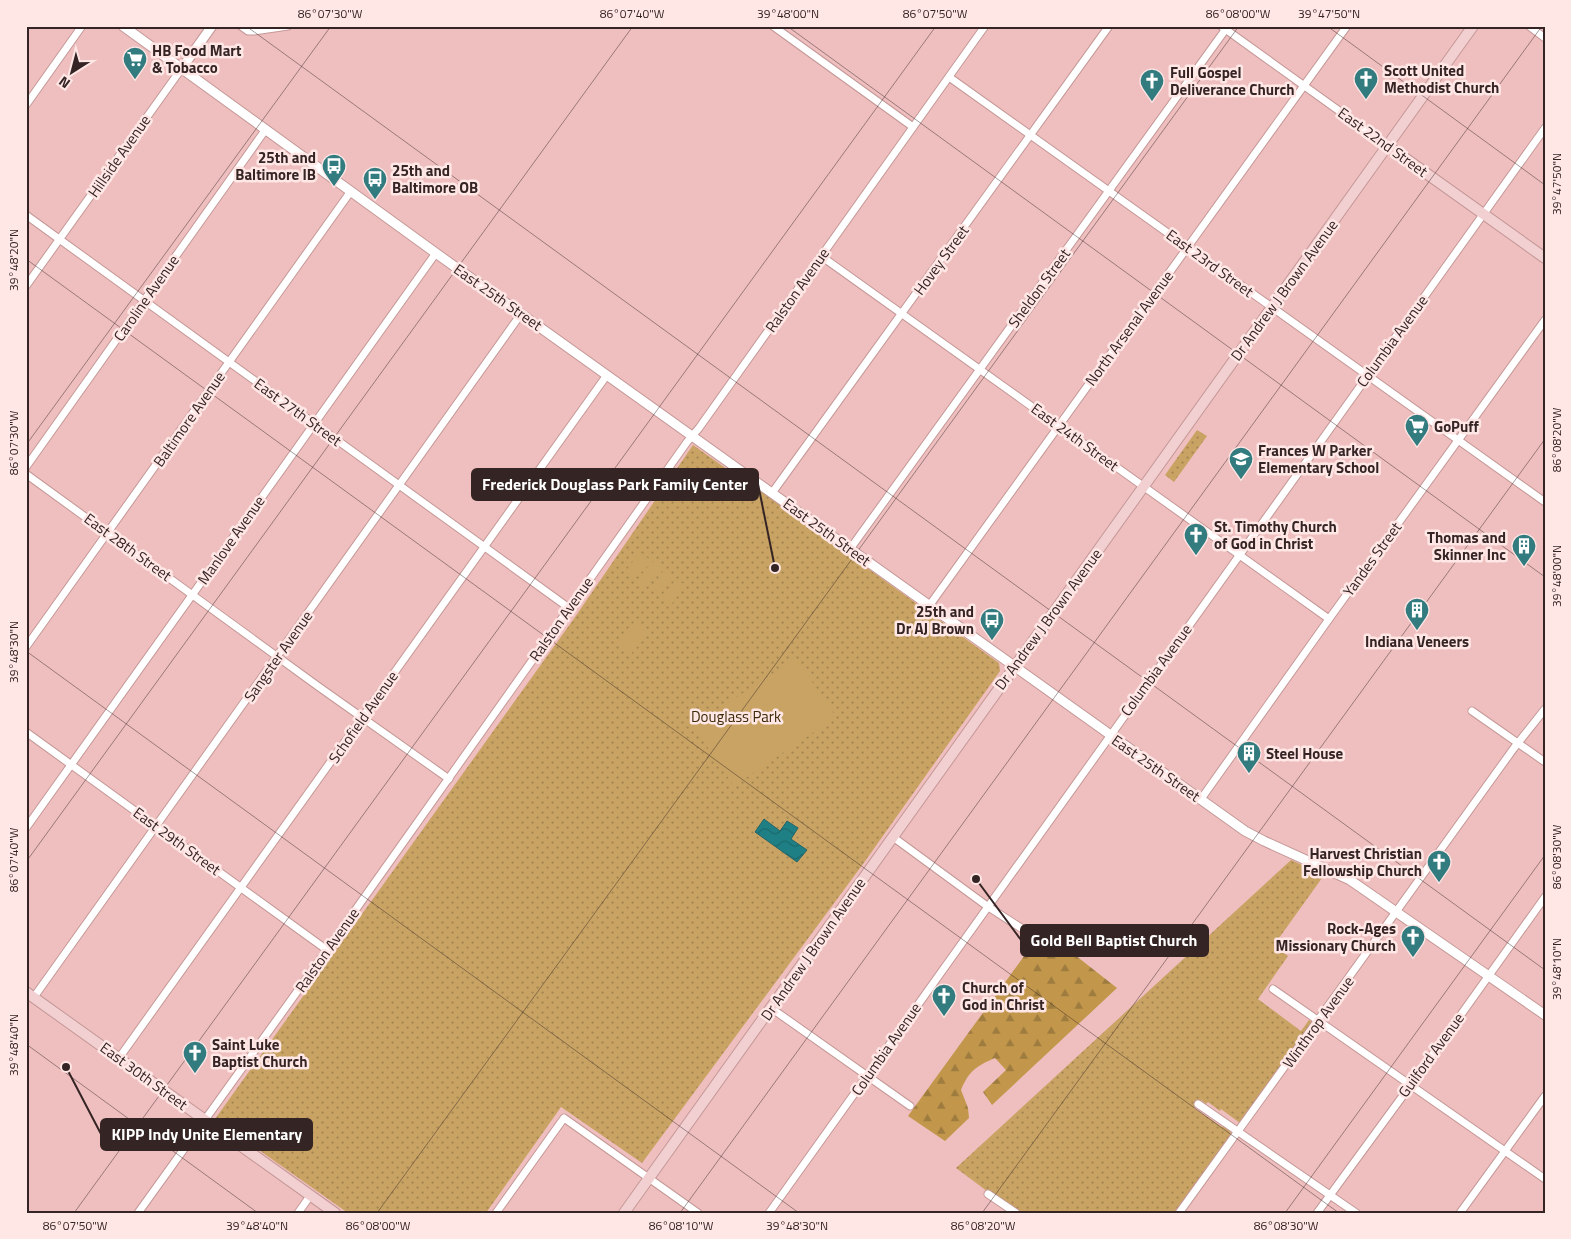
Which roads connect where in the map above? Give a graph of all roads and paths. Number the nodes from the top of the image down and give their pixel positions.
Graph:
1 (82, 26) edge
2 (123, 26) edge
3 (212, 26) edge
4 (241, 26) edge
5 (288, 26) edge
6 (773, 26) edge
7 (986, 26) edge
8 (1109, 26) edge
9 (1347, 26) edge
10 (1473, 26) edge
11 (1529, 26) edge
12 (1225, 27) edge
13 (1545, 38) edge
14 (182, 68) junction
15 (949, 77) junction
16 (1304, 86) junction
17 (26, 105) edge
18 (913, 127) junction
19 (1545, 128) edge
20 (266, 129) junction
21 (1030, 134) junction
22 (1388, 146) junction
23 (351, 191) junction
24 (1108, 191) junction
25 (1483, 214) junction
26 (26, 216) edge
27 (59, 239) junction
28 (1187, 246) junction
29 (436, 253) junction
30 (821, 256) junction
31 (1545, 258) edge
32 (26, 286) edge
33 (144, 300) junction
34 (1272, 307) junction
35 (521, 314) junction
36 (902, 314) junction
37 (1545, 320) edge
38 (229, 363) junction
39 (980, 370) junction
40 (607, 374) junction
41 (1367, 376) junction
42 (314, 424) junction
43 (1058, 426) junction
44 (692, 436) junction
45 (1457, 441) junction
46 (26, 467) edge
47 (26, 474) edge
48 (399, 485) junction
49 (1143, 486) junction
50 (772, 493) junction
51 (1545, 502) edge
52 (108, 533) junction
53 (484, 546) junction
54 (850, 549) junction
55 (1239, 555) junction
56 (193, 594) junction
57 (929, 606) junction
58 (569, 608) junction
59 (1329, 619) junction
60 (26, 648) edge
61 (277, 656) junction
62 (1014, 666) junction
63 (1545, 709) edge
64 (1472, 711) dead end
65 (362, 718) junction
66 (26, 732) edge
67 (1110, 735) junction
68 (1518, 743) junction
69 (1545, 762) edge
70 (71, 765) junction
71 (449, 779) junction
72 (1201, 799) junction
73 (156, 826) junction
74 (26, 828) edge
75 (893, 837) junction
76 (241, 888) junction
77 (1545, 897) edge
78 (987, 906) junction
79 (1396, 912) junction
80 (1035, 937) dead end
81 (327, 950) junction
82 (1488, 976) junction
83 (1273, 989) dead end
84 (30, 994) edge
85 (771, 1008) junction
86 (1545, 1015) edge
87 (1319, 1021) junction
88 (119, 1058) junction
89 (867, 1076) junction
90 (1410, 1086) junction
91 (1545, 1096) edge
92 (1198, 1104) dead end
93 (910, 1106) dead end
94 (205, 1120) junction
95 (1239, 1130) junction
96 (1505, 1151) junction
97 (649, 1179) junction
98 (1545, 1179) edge
99 (988, 1194) dead end
100 (1330, 1194) junction
101 (310, 1196) junction
102 (138, 1213) edge
103 (298, 1213) edge
104 (335, 1213) edge
105 (496, 1213) edge
106 (624, 1213) edge
107 (698, 1213) edge
108 (769, 1213) edge
109 (1016, 1213) edge
110 (1179, 1213) edge
111 (1316, 1213) edge
112 (1356, 1213) edge
113 (1460, 1213) edge

1 - 17 street
2 - 14 street, East 25th Street
3 - 14 street, Hillside Avenue
4 - 5 street
6 - 18 street
7 - 15 street, Ralston Avenue
8 - 21 street, Hovey Street
9 - 16 street, North Arsenal Avenue
10 - 22 main road, Dr Andrew J Brown Avenue
11 - 13 street
12 - 16 street, East 22nd Street
12 - 24 street, Sheldon Street
14 - 20 street, East 25th Street
14 - 27 street, Hillside Avenue
15 - 18 street, Ralston Avenue
15 - 21 street, East 23rd Street
16 - 22 street, East 22nd Street
16 - 28 street, North Arsenal Avenue
18 - 30 street, Ralston Avenue
19 - 25 street, Columbia Avenue
20 - 23 street, East 25th Street
20 - 33 street, Caroline Avenue
21 - 24 street, East 23rd Street
21 - 36 street, Hovey Street
22 - 25 main road, East 22nd Street
22 - 34 main road, Dr Andrew J Brown Avenue
23 - 29 street, East 25th Street
23 - 38 street, Baltimore Avenue
24 - 28 street, East 23rd Street
24 - 39 street, Sheldon Street
25 - 31 main road, East 22nd Street
25 - 41 street, Columbia Avenue
26 - 27 street, East 27th Street
27 - 32 street, Hillside Avenue
27 - 33 street, East 27th Street
28 - 34 street, East 23rd Street
28 - 43 street, North Arsenal Avenue
29 - 35 street, East 25th Street
29 - 42 street, Manlove Avenue
30 - 36 street, East 24th Street
30 - 44 street, Ralston Avenue
33 - 38 street, East 27th Street
33 - 46 street, Caroline Avenue
34 - 41 street, East 23rd Street
34 - 49 main road, Dr Andrew J Brown Avenue
35 - 40 street, East 25th Street
35 - 48 street, Sangster Avenue
36 - 39 street, East 24th Street
36 - 50 street, Hovey Street
37 - 45 street, Yandes Street
38 - 42 street, East 27th Street
38 - 52 street, Baltimore Avenue
39 - 43 street, East 24th Street
39 - 54 street, Sheldon Street
40 - 44 street, East 25th Street
40 - 53 street, Schofield Avenue
41 - 45 street, East 23rd Street
41 - 55 street, Columbia Avenue
42 - 48 street, East 27th Street
42 - 56 street, Manlove Avenue
43 - 49 street, East 24th Street
43 - 57 street, North Arsenal Avenue
44 - 50 street, East 25th Street
44 - 58 street, Ralston Avenue
45 - 51 street, East 23rd Street
45 - 59 street, Yandes Street
47 - 52 street, East 28th Street
48 - 53 street, East 27th Street
48 - 61 street, Sangster Avenue
49 - 55 street, East 24th Street
49 - 62 main road, Dr Andrew J Brown Avenue
50 - 54 street, East 25th Street
52 - 56 street, East 28th Street
52 - 60 street, Baltimore Avenue
53 - 58 street, East 27th Street
53 - 65 street, Schofield Avenue
54 - 57 street, East 25th Street
55 - 59 street, East 24th Street
55 - 67 street, Columbia Avenue
56 - 61 street, East 28th Street
56 - 70 street, Manlove Avenue
57 - 62 street, East 25th Street
58 - 71 street, Ralston Avenue
59 - 72 street, Yandes Street
61 - 65 street, East 28th Street
61 - 73 street, Sangster Avenue
62 - 67 street, East 25th Street
62 - 75 main road, Dr Andrew J Brown Avenue
63 - 68 street, Winthrop Avenue
64 - 68 street
65 - 71 street, East 28th Street
65 - 76 street, Schofield Avenue
66 - 70 street, East 29th Street
67 - 72 street, East 25th Street
67 - 78 street, Columbia Avenue
68 - 69 street
68 - 79 street, Winthrop Avenue
70 - 73 street, East 29th Street
70 - 74 street, Manlove Avenue
71 - 81 street, Ralston Avenue
72 - 79 street, East 25th Street
73 - 76 street, East 29th Street
73 - 84 street, Sangster Avenue
75 - 78 street
75 - 85 main road, Dr Andrew J Brown Avenue
76 - 81 street, East 29th Street
76 - 88 street, Schofield Avenue
77 - 82 street, Guilford Avenue
78 - 80 street
78 - 89 street, Columbia Avenue
79 - 82 street, East 25th Street
79 - 87 street, Winthrop Avenue
81 - 94 street, Ralston Avenue
82 - 86 street, East 25th Street
82 - 90 street, Guilford Avenue
83 - 87 street
84 - 88 main road, East 30th Street
85 - 89 street
85 - 97 main road, Dr Andrew J Brown Avenue
87 - 90 street
87 - 95 street, Winthrop Avenue
88 - 94 main road, East 30th Street
89 - 93 street
89 - 108 street, Columbia Avenue
90 - 96 street
90 - 100 street, Guilford Avenue
91 - 96 street
92 - 95 street
94 - 101 main road, East 30th Street
94 - 102 street, Ralston Avenue
95 - 100 street
95 - 110 street, Winthrop Avenue
96 - 98 street
96 - 113 street
97 - 105 street
97 - 106 main road, Dr Andrew J Brown Avenue
97 - 107 street
99 - 109 street
100 - 111 street, Guilford Avenue
100 - 112 street
101 - 103 street
101 - 104 main road, East 30th Street

